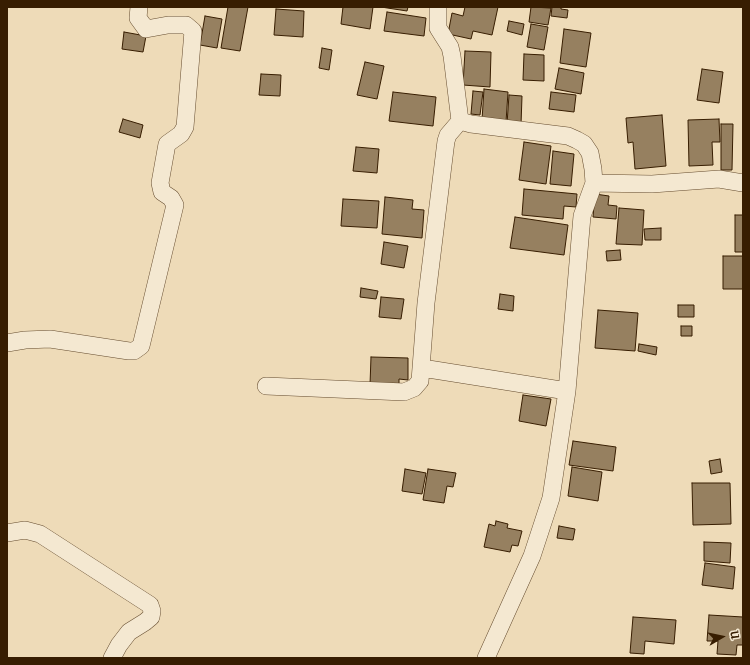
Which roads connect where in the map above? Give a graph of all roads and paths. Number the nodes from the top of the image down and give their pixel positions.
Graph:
1 (138, 7) edge
2 (438, 7) edge
3 (460, 121) junction
4 (743, 180) edge
5 (594, 183) junction
6 (7, 343) edge
7 (422, 368) junction
8 (266, 386) dead end
9 (567, 391) junction
10 (7, 532) edge
11 (112, 658) edge
12 (486, 658) edge

1 - 6 street
2 - 3 street
3 - 5 street
3 - 7 street
4 - 5 street
5 - 9 street
7 - 8 street
7 - 9 street
9 - 12 street
10 - 11 street

